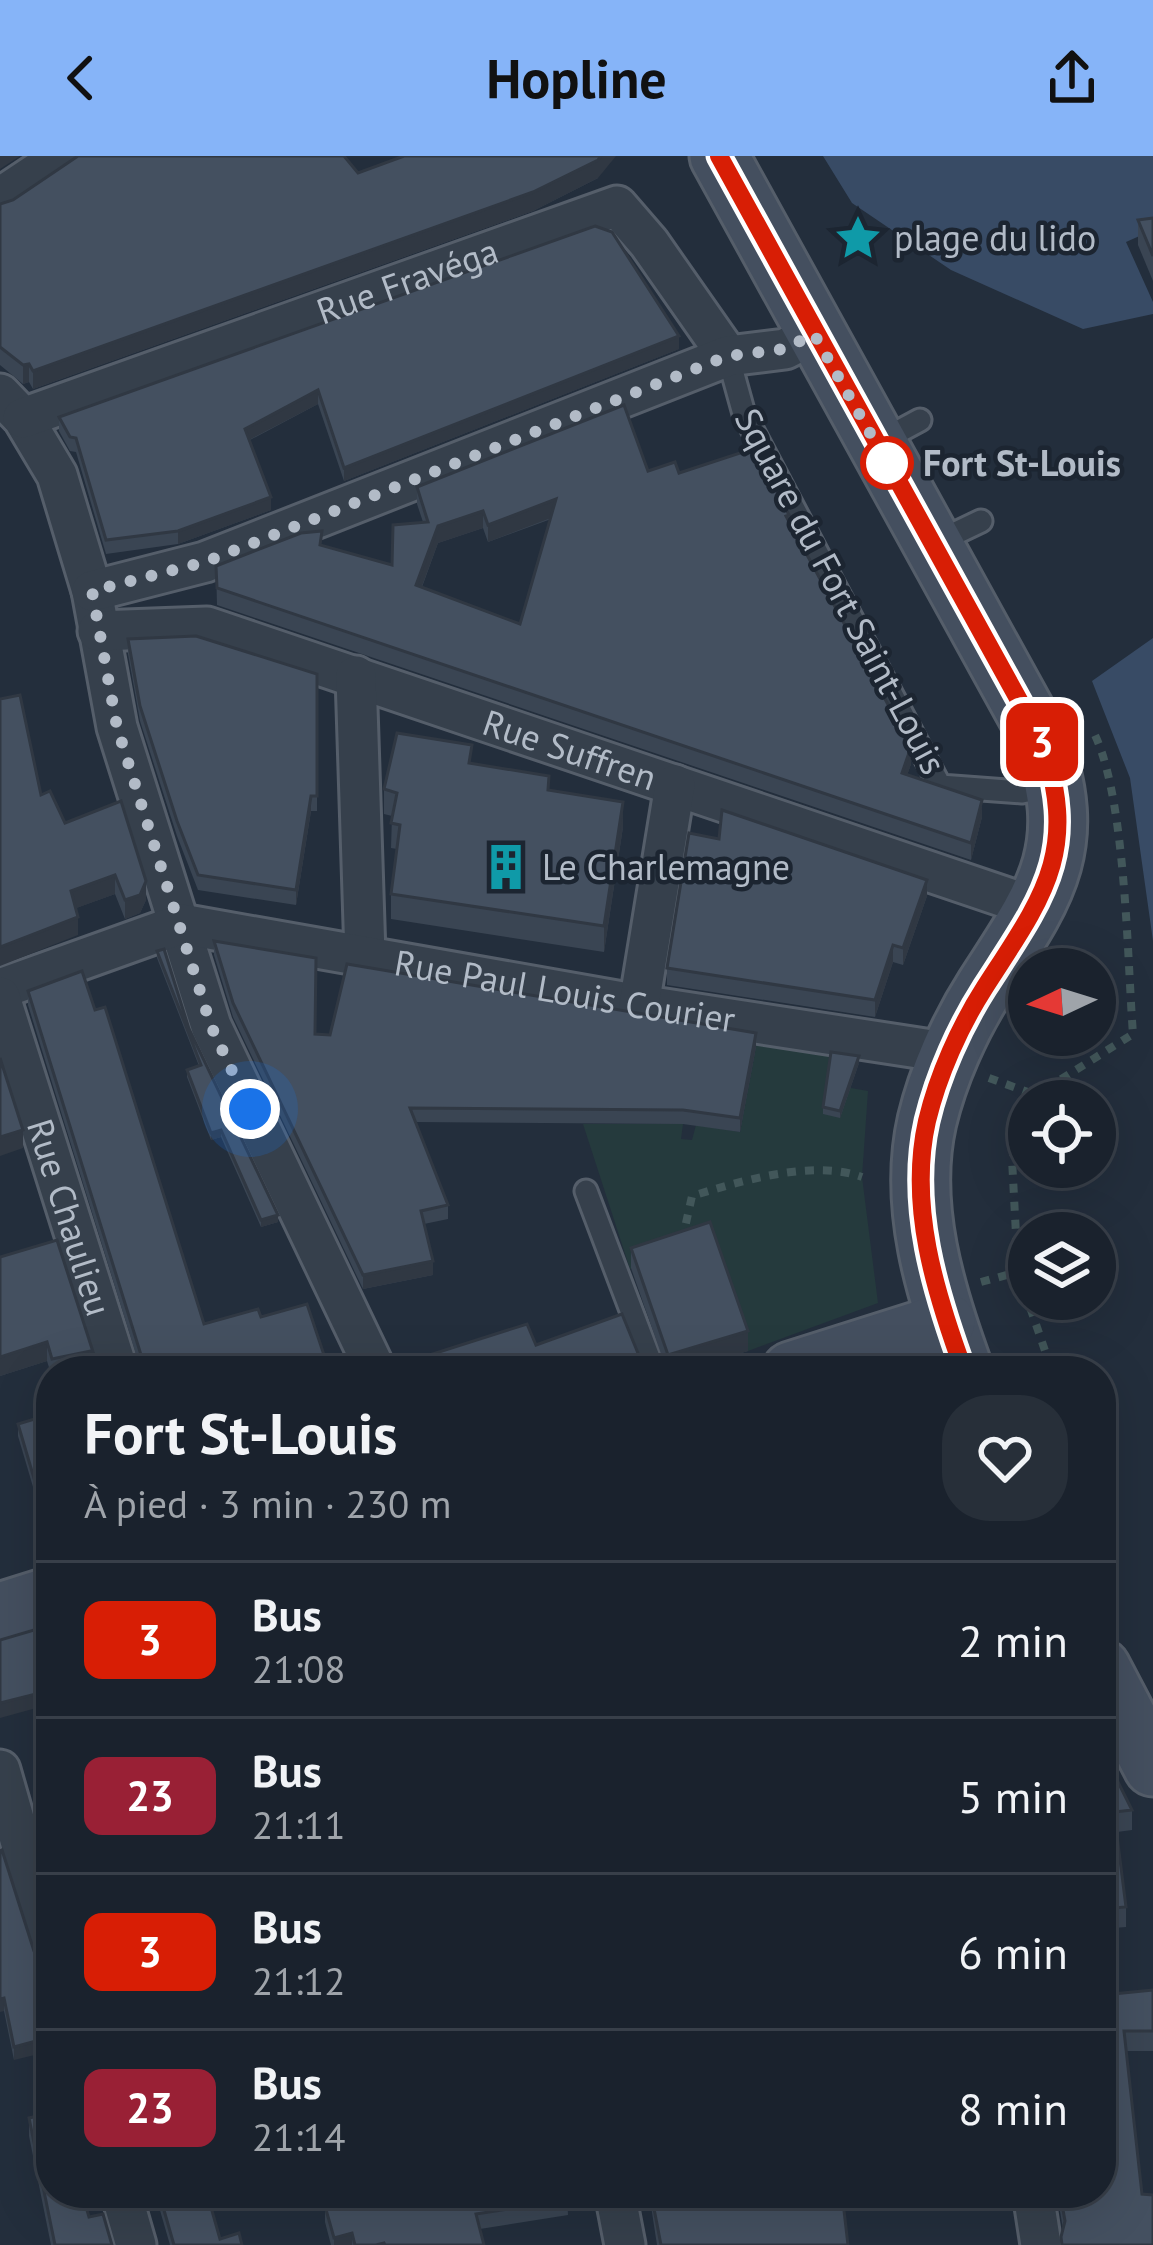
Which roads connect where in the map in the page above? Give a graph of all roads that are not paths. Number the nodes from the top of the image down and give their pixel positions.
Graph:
1 (63, 156) edge
2 (719, 156) edge
3 (0, 198) edge
4 (814, 334) junction
5 (728, 356) junction
6 (11, 406) edge
7 (92, 591) junction
8 (98, 631) junction
9 (356, 676) junction
10 (675, 785) junction
11 (1056, 786) junction
12 (1037, 908) junction
13 (182, 923) junction
14 (365, 955) junction
15 (0, 993) edge
16 (639, 1005) junction
17 (951, 1053) junction
18 (586, 1191) dead end
19 (955, 1347) edge
20 (113, 1356) edge
21 (369, 1356) edge
22 (648, 1356) edge
23 (894, 1356) edge
24 (36, 1601) edge
25 (0, 1612) edge
26 (1116, 1697) edge
27 (1153, 1767) edge
28 (0, 1770) edge
29 (36, 1896) edge
30 (126, 2208) edge
31 (618, 2208) edge
32 (1035, 2208) edge
33 (136, 2245) edge
34 (625, 2245) edge
35 (1041, 2245) edge

1 - 3 street
2 - 4 main road
4 - 5 street
4 - 11 main road
5 - 6 street, Rue Fravéga
5 - 7 street
5 - 11 lane, Square du Fort Saint-Louis
6 - 7 street
7 - 8 street
8 - 9 street, Rue Suffren
8 - 13 street
9 - 10 street, Rue Suffren
9 - 14 street
10 - 12 street, Rue Suffren
10 - 16 street
11 - 12 main road
12 - 17 main road
13 - 14 street, Rue Paul Louis Courier
13 - 15 street
13 - 21 street
14 - 16 street, Rue Paul Louis Courier
15 - 20 street, Rue Chaulieu
16 - 17 street, Rue Paul Louis Courier
17 - 19 main road
18 - 22 lane
19 - 23 main road
24 - 25 main road
26 - 27 main road
28 - 29 street
30 - 33 street
31 - 34 street
32 - 35 street

